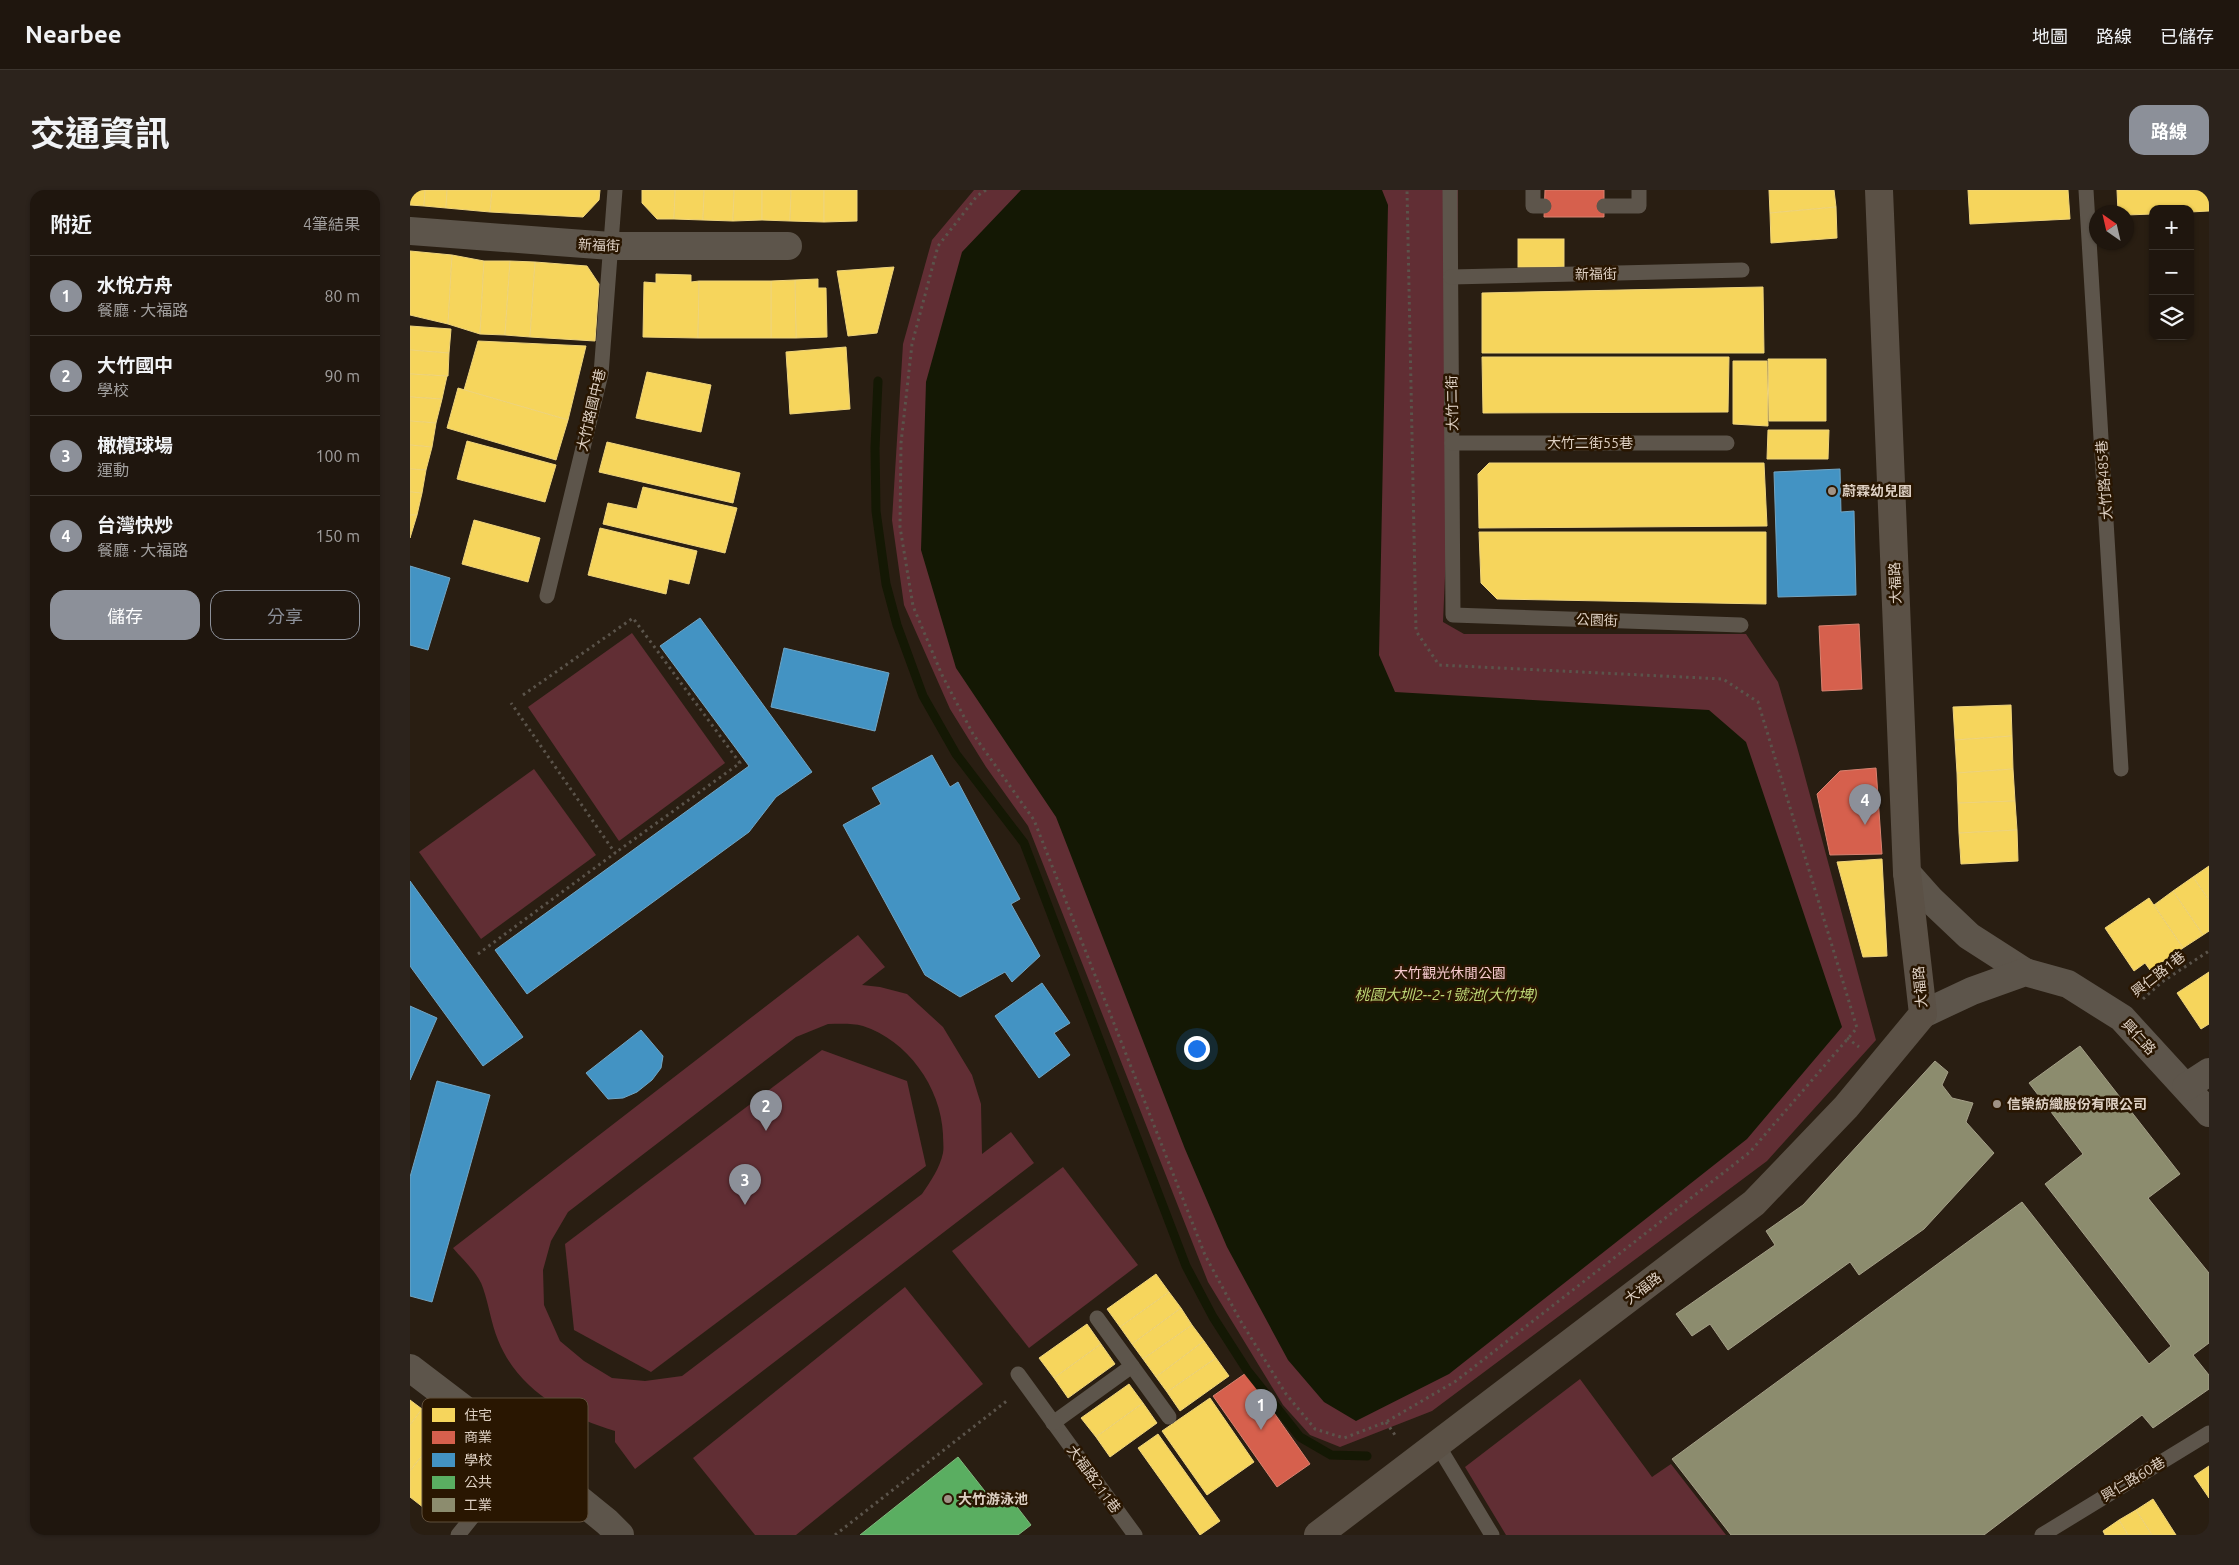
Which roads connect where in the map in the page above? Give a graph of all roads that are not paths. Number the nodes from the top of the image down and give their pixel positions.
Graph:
1 (614, 190) edge
2 (1450, 190) edge
3 (1533, 190) edge
4 (1639, 190) edge
5 (1879, 190) edge
6 (2086, 190) edge
7 (1544, 206) dead end
8 (1604, 206) dead end
9 (410, 231) edge
10 (611, 246) junction
11 (788, 246) dead end
12 (1742, 270) dead end
13 (1451, 277) junction
14 (1452, 443) junction
15 (1727, 443) dead end
16 (547, 596) dead end
17 (1453, 615) joint
18 (1741, 626) dead end
19 (2121, 769) dead end
20 (1907, 874) junction
21 (2024, 972) junction
22 (1923, 1014) junction
23 (2209, 1072) edge
24 (2186, 1087) junction
25 (2209, 1114) edge
26 (1097, 1318) dead end
27 (1132, 1366) junction
28 (410, 1368) edge
29 (1023, 1380) road end
30 (449, 1398) edge
31 (1169, 1417) dead end
32 (1052, 1423) junction
33 (2209, 1433) edge
34 (1436, 1444) junction
35 (588, 1507) edge
36 (468, 1522) edge
37 (458, 1535) edge
38 (620, 1535) edge
39 (1135, 1535) edge
40 (1318, 1535) edge
41 (1492, 1535) edge
42 (2042, 1535) edge

1 - 10 lane, 大竹路國中巷
2 - 13 lane, 大竹二街
3 - 7 lane
4 - 8 lane
5 - 20 street, 大福路
6 - 19 lane, 大竹路485巷
9 - 10 street, 新福街
10 - 11 street, 新福街
10 - 16 lane, 大竹路國中巷
12 - 13 lane, 新福街
13 - 14 lane, 大竹二街
14 - 15 lane, 大竹二街55巷
14 - 17 lane, 大竹二街
17 - 18 lane, 公園街
20 - 21 street, 興仁路
20 - 22 street, 大福路
21 - 22 street
21 - 24 street, 興仁路
22 - 34 street, 大福路
23 - 24 street
24 - 25 street, 興仁路
26 - 27 lane
27 - 31 lane
27 - 32 lane
28 - 30 street
29 - 32 lane, 大福路211巷
32 - 39 lane, 大福路211巷
33 - 42 lane, 興仁路60巷
34 - 40 street, 大福路
34 - 41 lane
35 - 38 street
36 - 37 lane

